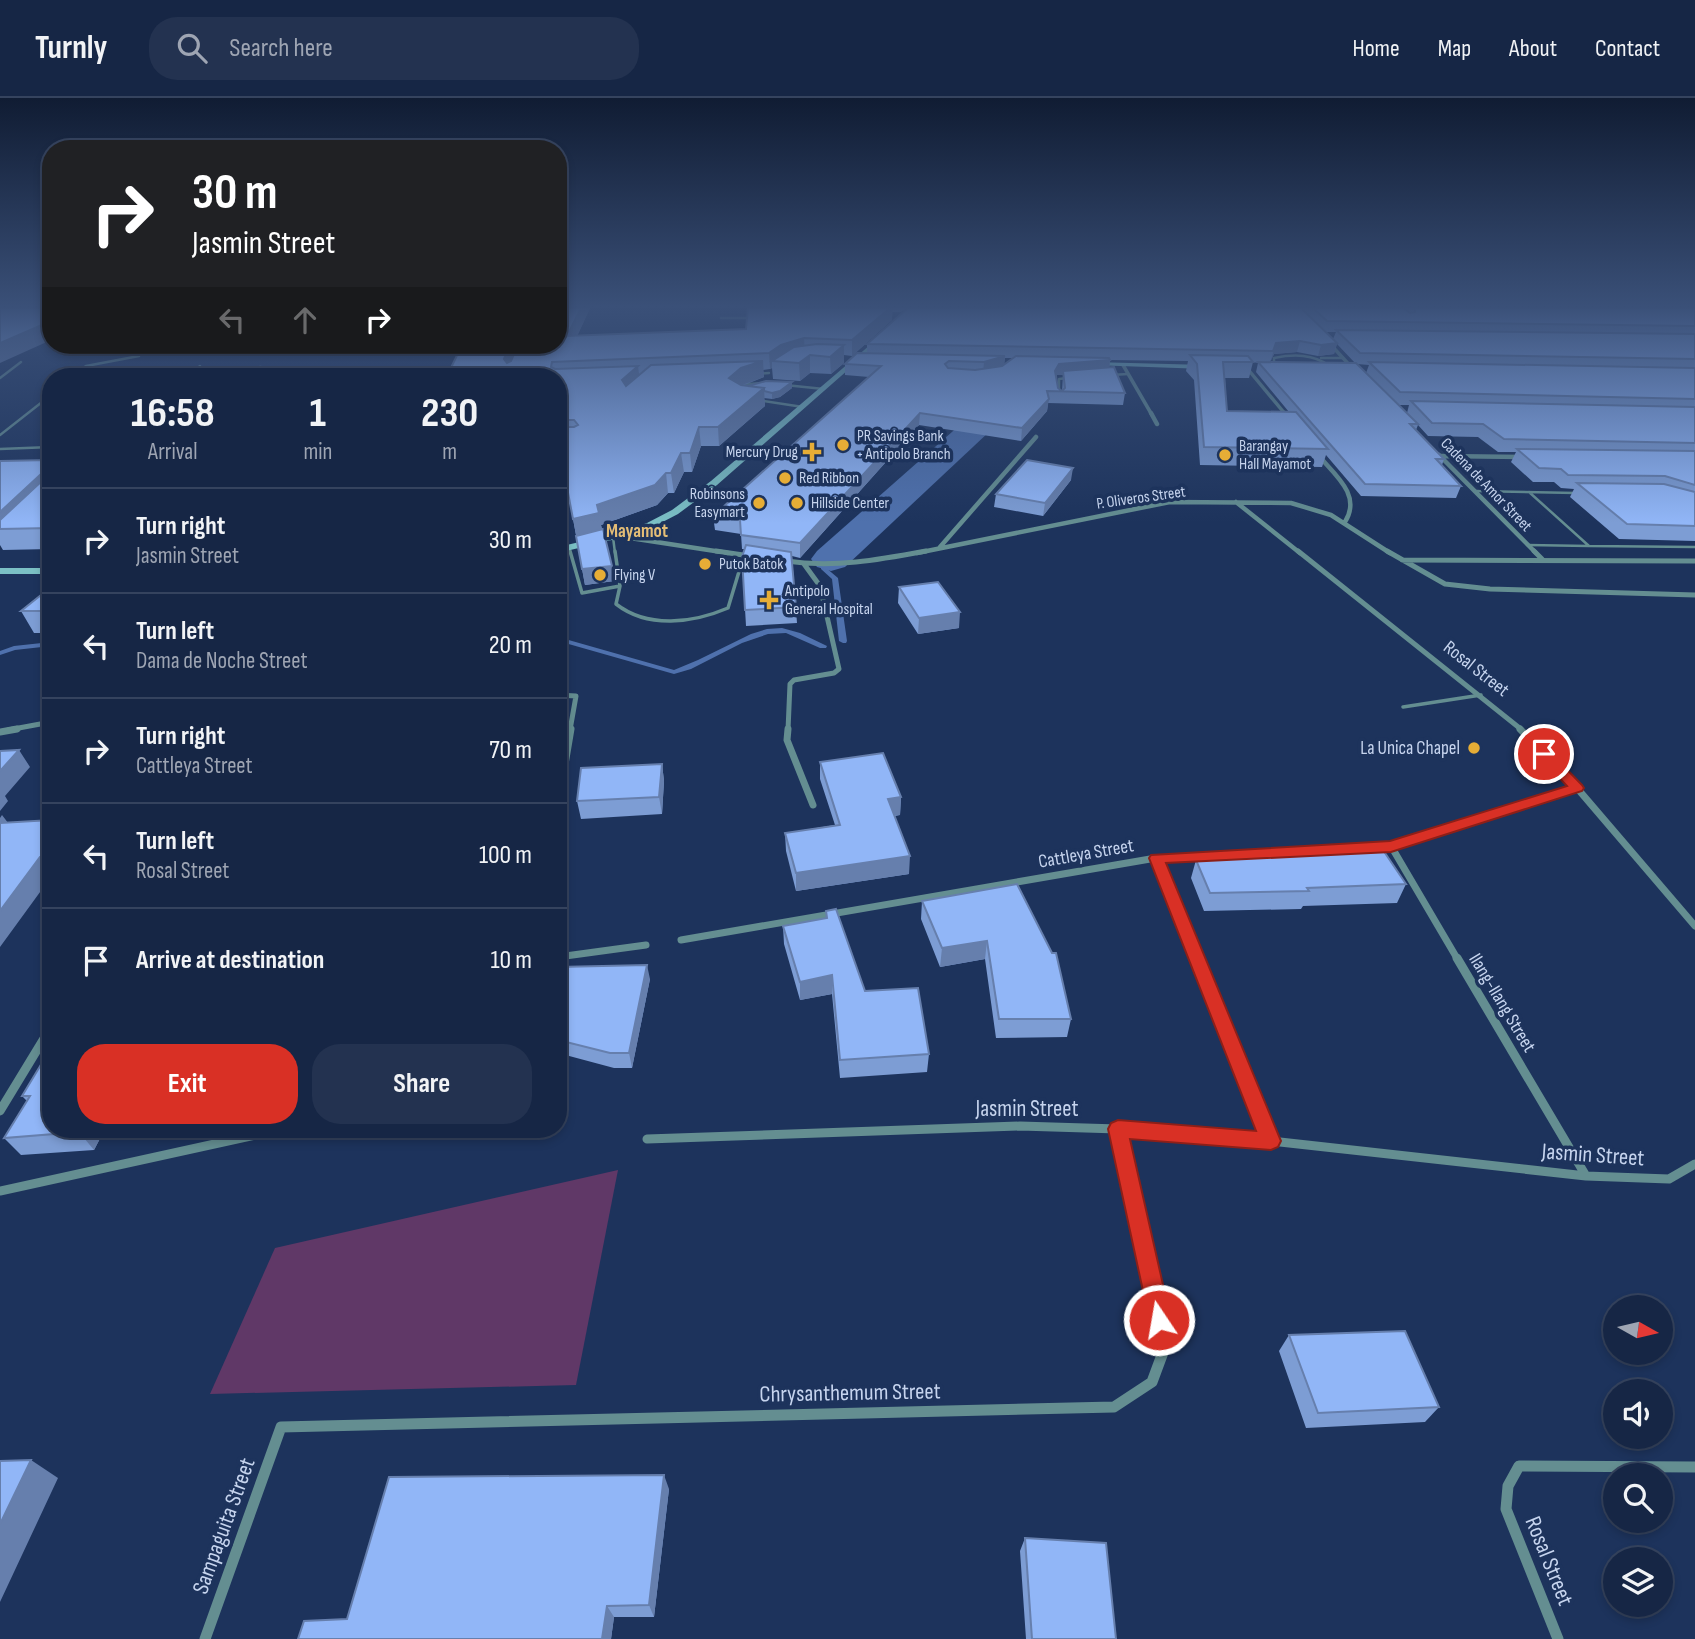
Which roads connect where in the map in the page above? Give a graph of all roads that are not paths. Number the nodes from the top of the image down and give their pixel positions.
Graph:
1 (766, 380) edge
2 (834, 380) edge
3 (1059, 380) edge
4 (1131, 380) edge
5 (1256, 380) edge
6 (764, 383) junction
7 (772, 384) edge
8 (781, 384) edge
9 (824, 389) junction
10 (737, 391) edge
11 (1060, 399) edge
12 (751, 400) edge
13 (42, 402) edge
14 (803, 407) junction
15 (1157, 424) dead end
16 (1296, 428) edge
17 (0, 435) edge
18 (1036, 437) dead end
19 (42, 446) edge
20 (1432, 447) edge
21 (1312, 448) edge
22 (0, 449) edge
23 (1441, 456) junction
24 (1534, 458) edge
25 (1475, 491) junction
26 (1530, 492) junction
27 (1580, 493) edge
28 (1236, 502) junction
29 (1345, 522) junction
30 (615, 537) junction
31 (1527, 545) junction
32 (1589, 546) junction
33 (1695, 547) edge
34 (569, 548) joint
35 (939, 548) junction
36 (744, 555) junction
37 (756, 557) edge
38 (1542, 559) junction
39 (780, 560) edge
40 (1401, 560) junction
41 (1695, 561) edge
42 (804, 564) junction
43 (0, 571) edge
44 (42, 571) edge
45 (620, 586) junction
46 (1695, 595) edge
47 (1481, 695) junction
48 (567, 696) edge
49 (1403, 708) dead end
50 (42, 724) edge
51 (0, 732) edge
52 (567, 751) edge
53 (1577, 788) junction
54 (813, 805) dead end
55 (1391, 846) junction
56 (1156, 858) junction
57 (1695, 926) edge
58 (681, 940) dead end
59 (646, 944) dead end
60 (567, 956) edge
61 (42, 1042) edge
62 (0, 1111) edge
63 (1118, 1129) junction
64 (226, 1138) edge
65 (647, 1139) dead end
66 (1271, 1141) junction
67 (1695, 1164) edge
68 (1586, 1176) junction
69 (0, 1191) edge
70 (281, 1427) joint
71 (1695, 1467) edge
72 (205, 1639) edge
73 (1558, 1639) edge

1 - 6 lane
2 - 9 main road
3 - 11 lane
4 - 15 street
5 - 16 street
6 - 7 lane
6 - 10 lane
8 - 9 lane
9 - 14 main road
12 - 14 lane
13 - 17 lane
14 - 30 main road
18 - 35 street
19 - 22 lane
20 - 23 street, Cadena de Amor Street
21 - 29 street
23 - 24 street
23 - 25 street, Cadena de Amor Street
25 - 26 lane
25 - 31 street, Cadena de Amor Street
26 - 27 lane
26 - 32 lane
28 - 29 street, P. Oliveros Street
28 - 35 street, P. Oliveros Street
28 - 47 street, Rosal Street
29 - 40 street, P. Oliveros Street
30 - 34 main road
30 - 36 street
30 - 45 lane
31 - 32 lane
31 - 38 street, Cadena de Amor Street
32 - 33 lane
34 - 45 lane
35 - 42 street, P. Oliveros Street
36 - 37 street
36 - 45 lane
38 - 40 street
38 - 41 street
39 - 42 street, P. Oliveros Street
40 - 46 street, P. Oliveros Street
42 - 54 street
43 - 44 main road
47 - 49 lane
47 - 53 street, Rosal Street
48 - 52 street
50 - 51 street
53 - 55 street, Cattleya Street
53 - 57 street, Rosal Street
55 - 56 street, Cattleya Street
55 - 68 street, Ilang-Ilang Street
56 - 58 street, Cattleya Street
56 - 66 street
59 - 60 street
61 - 62 street
63 - 65 street, Jasmin Street
63 - 66 street, Jasmin Street
63 - 70 street, Chrysanthemum Street
64 - 69 street
66 - 68 street, Jasmin Street
67 - 68 street, Jasmin Street
70 - 72 street, Sampaguita Street
71 - 73 street, Rosal Street

